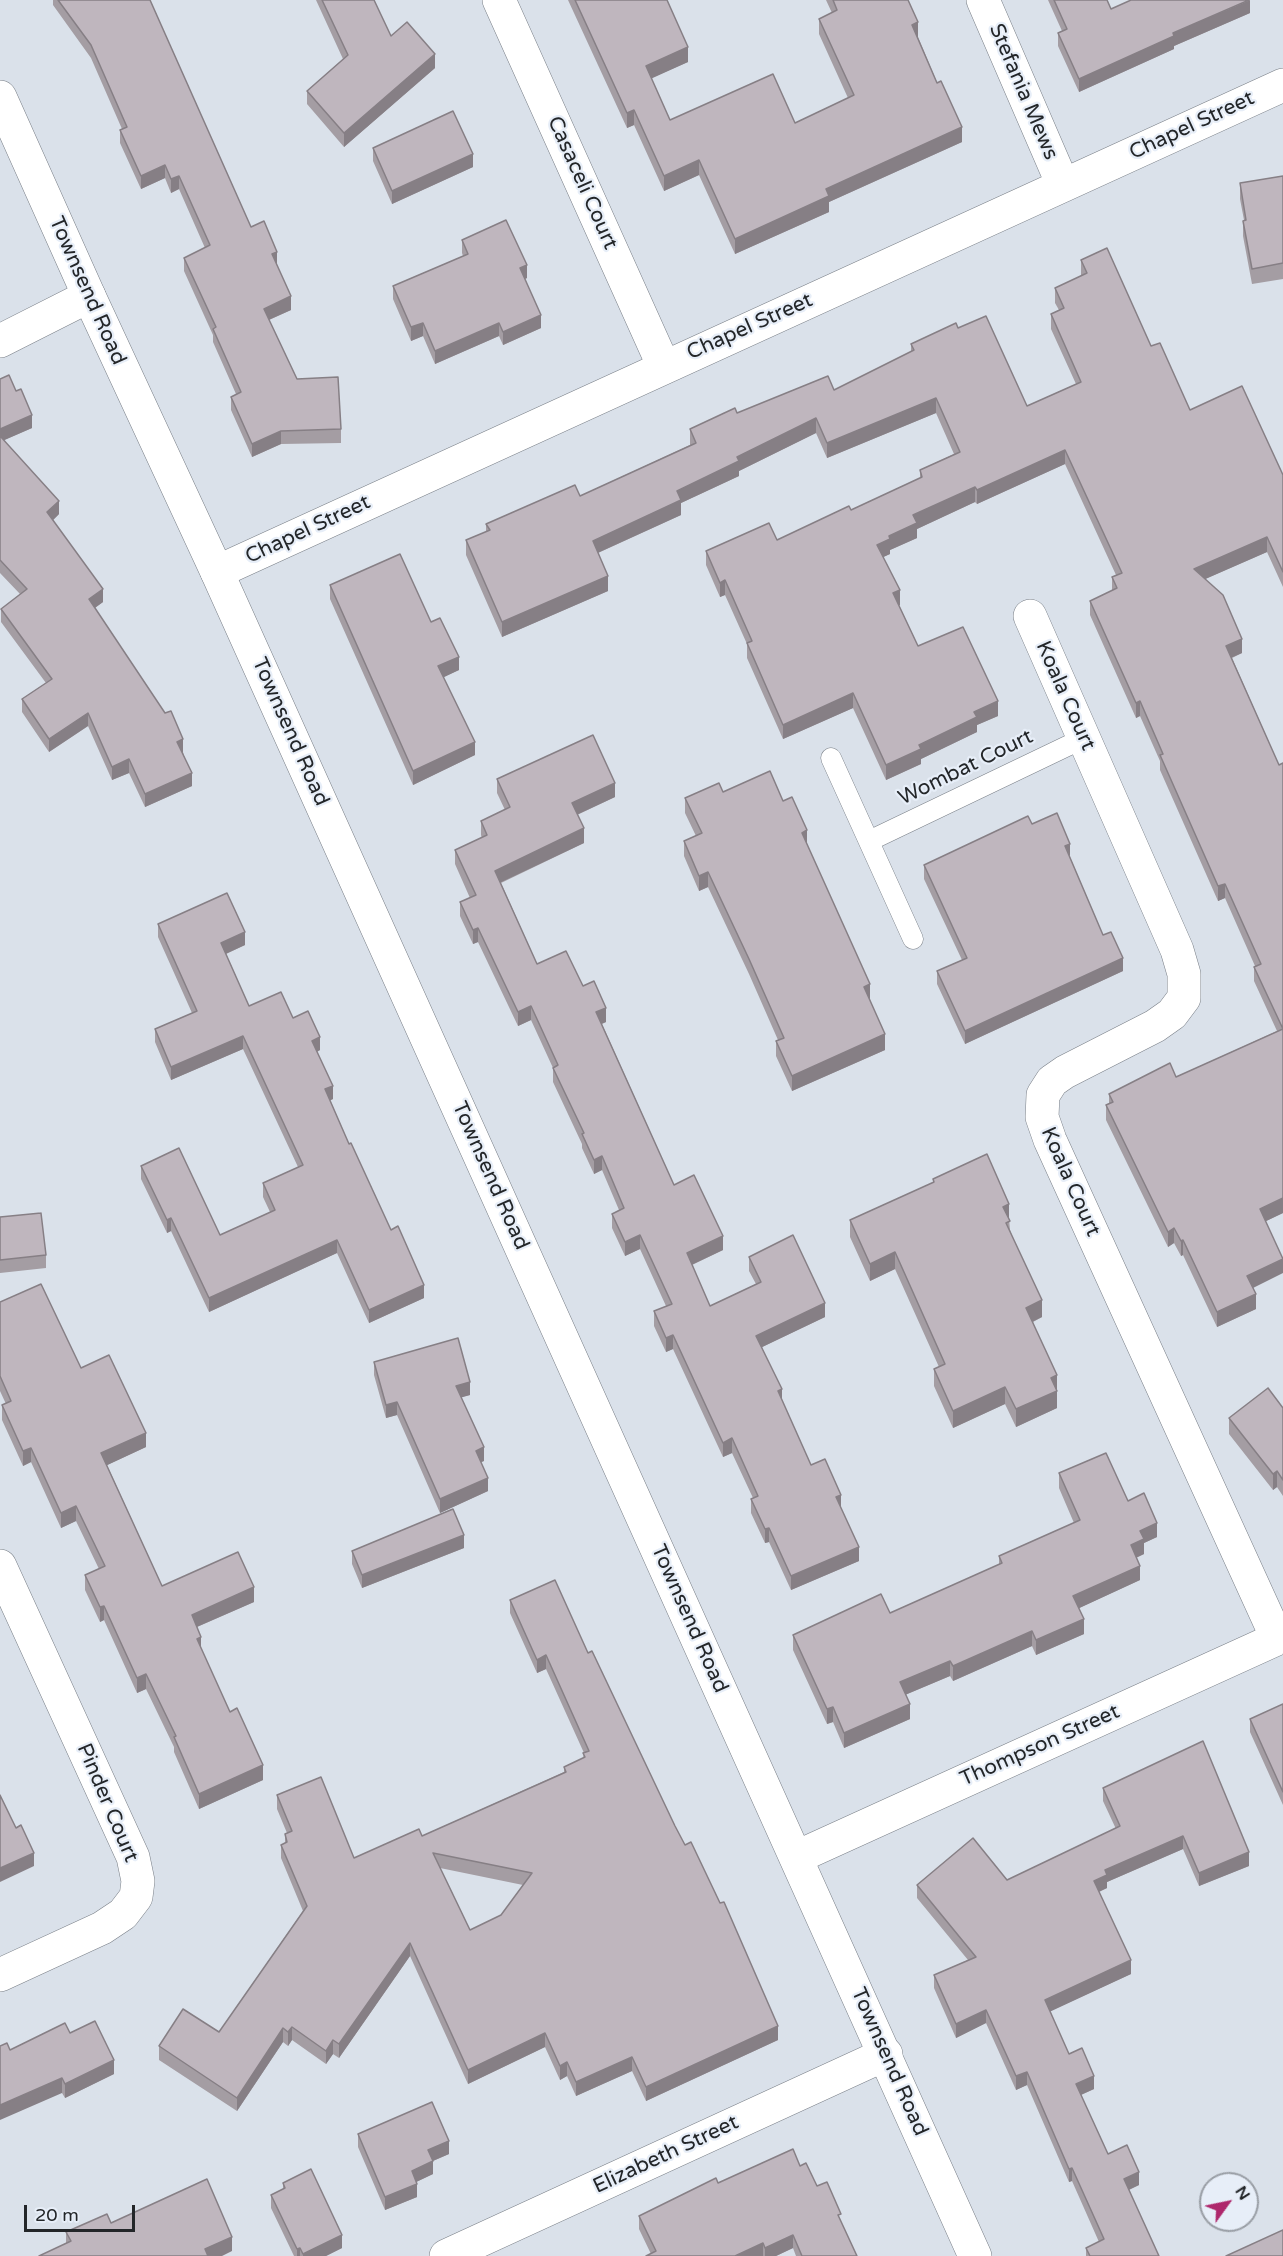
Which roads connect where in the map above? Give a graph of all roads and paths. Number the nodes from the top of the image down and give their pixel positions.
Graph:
1 (500, 0) edge
2 (983, 0) edge
3 (1283, 84) edge
4 (0, 97) edge
5 (1063, 185) junction
6 (89, 296) junction
7 (0, 341) edge
8 (663, 367) junction
9 (217, 572) junction
10 (1030, 616) dead end
11 (1084, 738) junction
12 (831, 758) dead end
13 (869, 841) junction
14 (913, 939) dead end
15 (0, 1566) edge
16 (1280, 1637) edge
17 (797, 1857) junction
18 (0, 1975) edge
19 (886, 2054) junction
20 (446, 2256) edge
21 (975, 2256) edge

1 - 8 street, Casaceli Court
2 - 5 street, Stefania Mews
3 - 5 street, Chapel Street
4 - 6 street, Townsend Road
5 - 8 street, Chapel Street
6 - 7 street
6 - 9 street, Townsend Road
8 - 9 street, Chapel Street
9 - 17 street, Townsend Road
10 - 11 street, Koala Court
11 - 13 lane, Wombat Court
11 - 16 street, Koala Court
12 - 13 lane
13 - 14 lane
15 - 18 street, Pinder Court
16 - 17 street, Thompson Street
17 - 19 street, Townsend Road
19 - 20 street, Elizabeth Street
19 - 21 street, Townsend Road

